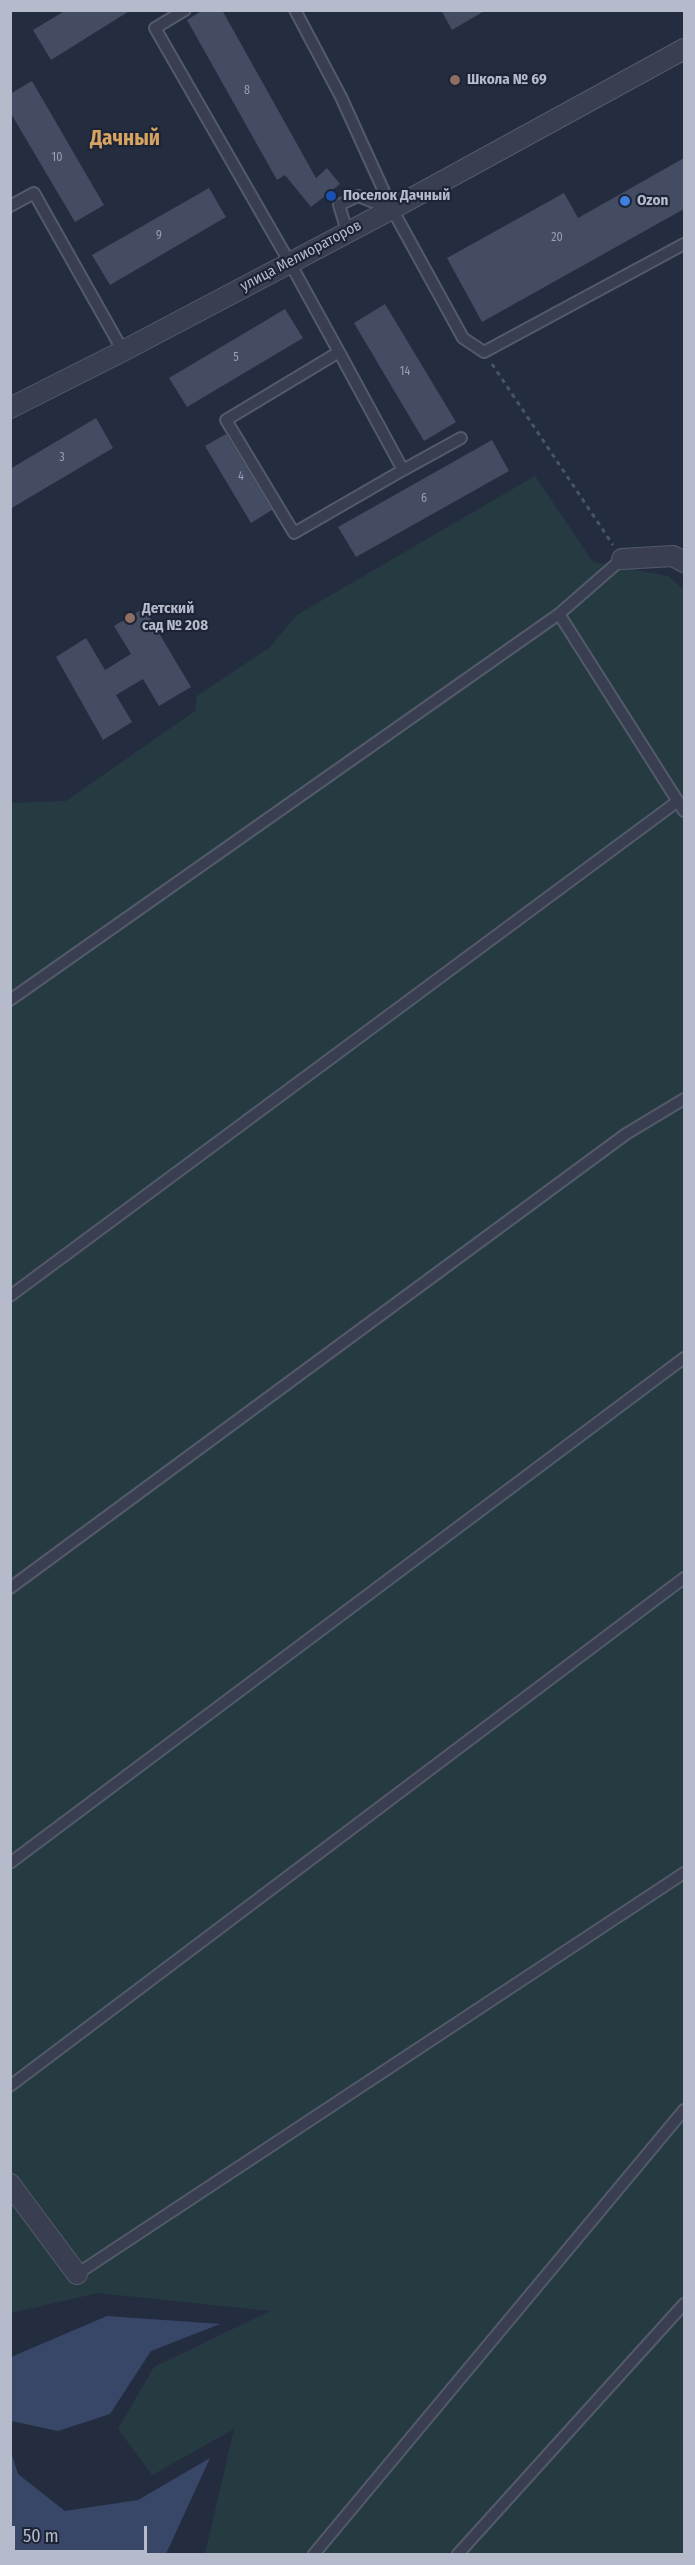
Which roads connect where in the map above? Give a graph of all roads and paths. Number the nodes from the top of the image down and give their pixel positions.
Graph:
1 (185, 10) edge
2 (295, 10) edge
3 (684, 49) edge
4 (10, 206) edge
5 (392, 209) junction
6 (347, 231) junction
7 (684, 244) edge
8 (290, 263) junction
9 (123, 351) junction
10 (339, 352) junction
11 (484, 352) junction
12 (10, 408) edge
13 (461, 438) dead end
14 (403, 470) junction
15 (622, 559) junction
16 (684, 562) edge
17 (559, 614) junction
18 (678, 801) junction
19 (684, 811) edge
20 (10, 1000) edge
21 (684, 1099) edge
22 (10, 1296) edge
23 (684, 1358) edge
24 (684, 1578) edge
25 (10, 1588) edge
26 (10, 1863) edge
27 (684, 1873) edge
28 (10, 2086) edge
29 (684, 2110) edge
30 (10, 2184) edge
31 (77, 2274) joint
32 (684, 2304) edge
33 (314, 2554) edge
34 (458, 2554) edge

1 - 8 lane
2 - 5 lane
3 - 5 street, улица Мелиораторов
4 - 9 lane
5 - 6 street, улица Мелиораторов
5 - 6 lane
5 - 11 lane
6 - 8 street, улица Мелиораторов
7 - 11 lane
8 - 9 street, улица Мелиораторов
8 - 10 lane
9 - 12 street, улица Мелиораторов
10 - 14 lane
10 - 14 lane
11 - 15 path
13 - 14 lane
15 - 16 street
15 - 17 lane
17 - 18 lane
17 - 20 lane
18 - 19 lane
18 - 22 lane
21 - 25 lane
23 - 26 lane
24 - 28 lane
27 - 31 lane
29 - 33 lane
30 - 31 street
32 - 34 lane

